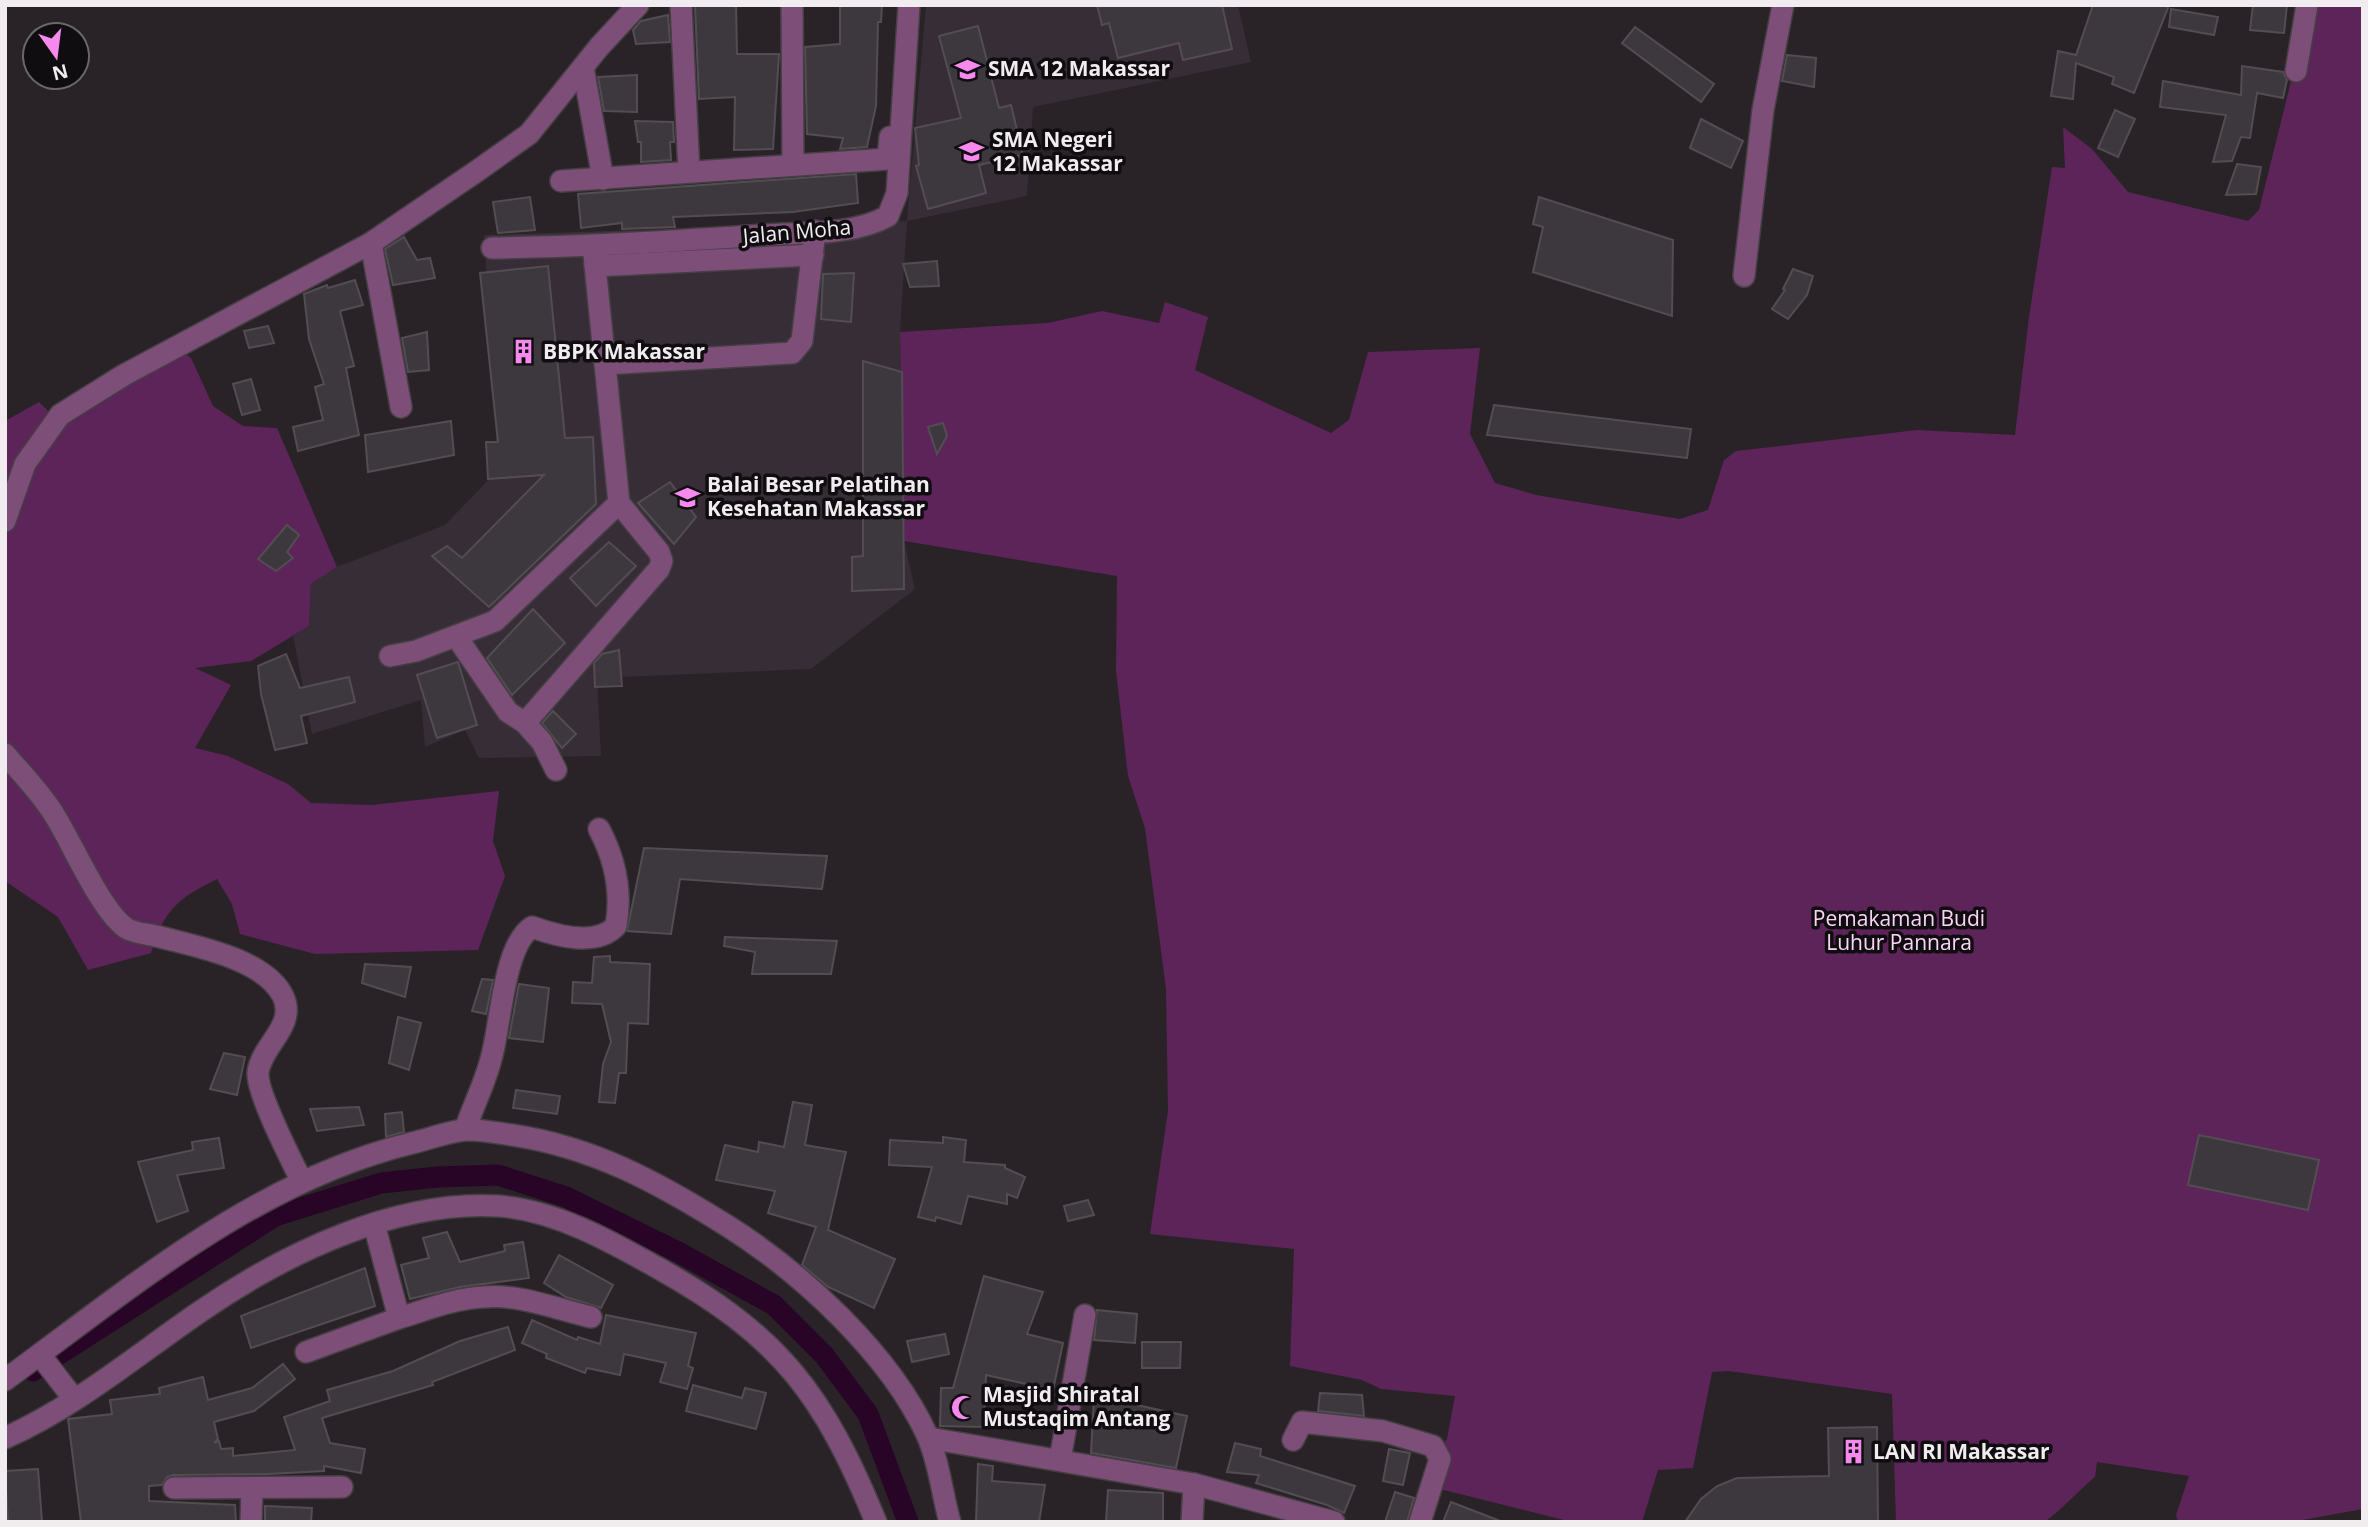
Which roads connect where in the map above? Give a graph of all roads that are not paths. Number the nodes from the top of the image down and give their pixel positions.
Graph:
1 (638, 5) edge
2 (681, 5) edge
3 (792, 5) edge
4 (896, 5) edge
5 (909, 5) edge
6 (1783, 5) edge
7 (2307, 5) edge
8 (583, 67) junction
9 (2296, 71) dead end
10 (793, 165) junction
11 (689, 172) junction
12 (603, 180) junction
13 (561, 181) dead end
14 (814, 231) junction
15 (370, 243) junction
16 (492, 248) dead end
17 (813, 255) junction
18 (594, 257) junction
19 (1744, 276) dead end
20 (604, 364) junction
21 (401, 407) dead end
22 (619, 503) junction
23 (5, 521) edge
24 (456, 636) junction
25 (390, 656) dead end
26 (525, 723) junction
27 (5, 754) edge
28 (556, 769) dead end
29 (599, 829) dead end
30 (465, 1130) junction
31 (301, 1180) junction
32 (374, 1224) junction
33 (1085, 1315) dead end
34 (591, 1317) dead end
35 (399, 1318) junction
36 (306, 1352) dead end
37 (40, 1355) junction
38 (5, 1380) edge
39 (74, 1399) junction
40 (5, 1438) edge
41 (929, 1438) junction
42 (1293, 1440) dead end
43 (1060, 1460) junction
44 (1194, 1484) junction
45 (342, 1487) dead end
46 (174, 1488) dead end
47 (252, 1488) junction
48 (251, 1522) edge
49 (876, 1522) edge
50 (950, 1522) edge
51 (1192, 1522) edge
52 (1334, 1522) edge
53 (1420, 1522) edge

1 - 8 street
2 - 11 street
3 - 10 street
4 - 10 street
5 - 14 street, Jalan Moha
6 - 19 street
7 - 9 street
8 - 12 street
8 - 15 street
10 - 11 street
11 - 12 street
12 - 13 street
14 - 17 street
14 - 18 street, Jalan Moha
15 - 21 street
15 - 23 street
16 - 18 street, Jalan Moha
17 - 18 street
17 - 20 street
18 - 20 street
20 - 22 street
22 - 24 street
22 - 26 street
24 - 25 street
24 - 26 street
26 - 28 street
27 - 31 street
29 - 30 street
30 - 31 street
30 - 41 street
31 - 37 street
32 - 35 street
32 - 39 street
32 - 49 street
33 - 43 street
34 - 35 street
35 - 36 street
37 - 38 street
37 - 39 street
39 - 40 street
41 - 43 street
41 - 50 street
42 - 53 street
43 - 44 street
44 - 51 street
44 - 52 street
45 - 47 street
46 - 47 street
47 - 48 street

